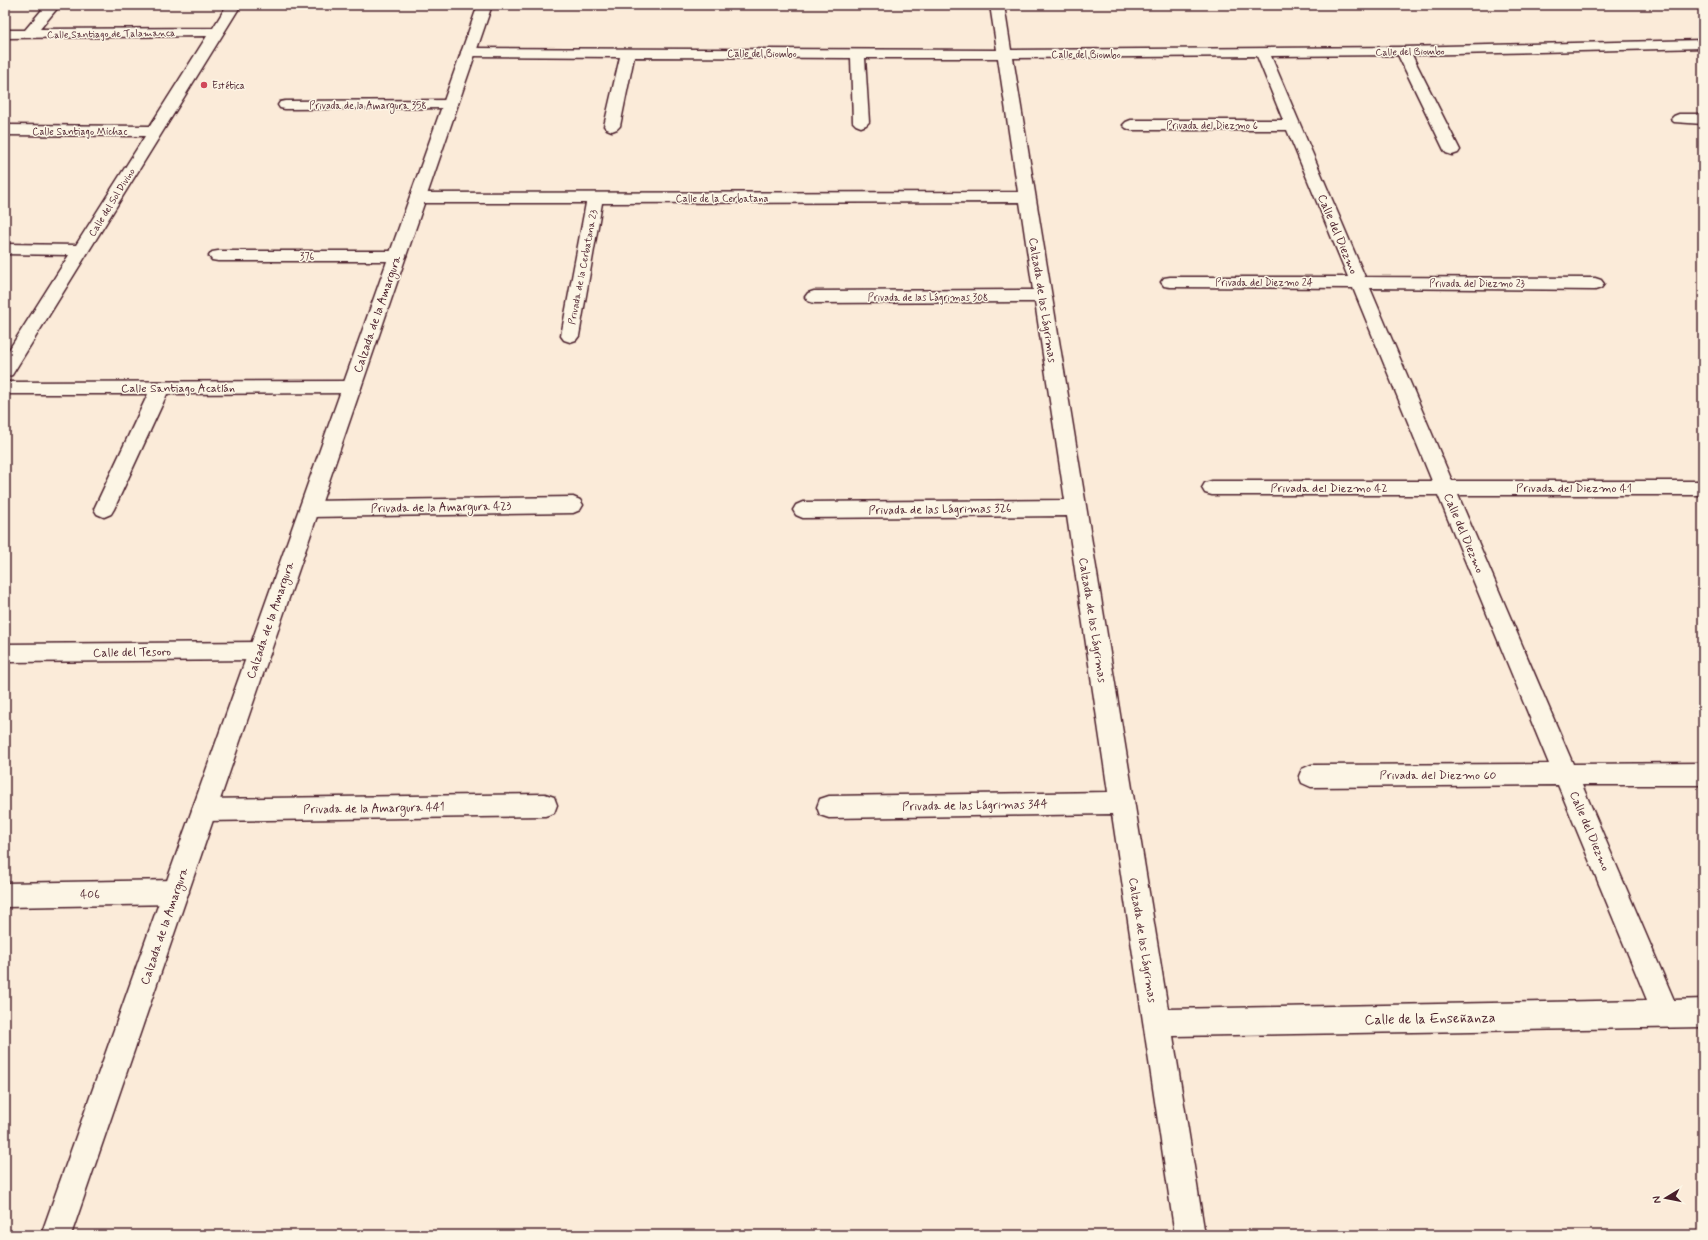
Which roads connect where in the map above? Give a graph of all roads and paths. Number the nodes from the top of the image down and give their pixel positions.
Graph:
1 (53, 5) edge
2 (234, 5) edge
3 (485, 5) edge
4 (997, 5) edge
5 (217, 32) junction
6 (5, 34) edge
7 (29, 34) junction
8 (1703, 44) edge
9 (468, 52) junction
10 (628, 52) junction
11 (1262, 52) junction
12 (1403, 52) junction
13 (858, 53) junction
14 (1004, 54) junction
15 (450, 104) junction
16 (285, 105) dead end
17 (1679, 119) dead end
18 (1703, 119) edge
19 (861, 122) dead end
20 (1131, 125) dead end
21 (1292, 125) junction
22 (612, 126) dead end
23 (5, 130) edge
24 (155, 131) junction
25 (1452, 150) dead end
26 (1027, 197) junction
27 (418, 198) junction
28 (595, 198) junction
29 (5, 249) edge
30 (81, 250) junction
31 (218, 256) dead end
32 (398, 256) junction
33 (1170, 282) dead end
34 (1359, 282) junction
35 (1595, 284) dead end
36 (1042, 296) junction
37 (814, 297) dead end
38 (570, 336) dead end
39 (5, 371) edge
40 (352, 387) junction
41 (5, 388) edge
42 (160, 388) junction
43 (1212, 488) dead end
44 (1446, 488) junction
45 (1703, 488) edge
46 (573, 505) dead end
47 (1076, 508) junction
48 (104, 509) dead end
49 (309, 509) junction
50 (803, 510) dead end
51 (260, 651) junction
52 (5, 653) edge
53 (1566, 774) junction
54 (1703, 774) edge
55 (1311, 776) dead end
56 (1122, 802) junction
57 (544, 806) dead end
58 (829, 807) dead end
59 (204, 810) junction
60 (176, 892) junction
61 (5, 895) edge
62 (1703, 1013) edge
63 (1666, 1014) junction
64 (1156, 1024) junction
65 (56, 1235) edge
66 (1190, 1235) edge

1 - 7 street
2 - 5 street, Calle del Sol Divino
3 - 9 street, Calzada de la Amargura
4 - 14 street, Calzada de las Lágrimas
5 - 7 street, Calle Santiago de Talamanca
5 - 24 street, Calle del Sol Divino
6 - 7 street, Calle Santiago de Talamanca
8 - 12 street, Calle del Biombo
9 - 10 street, Calle del Biombo
9 - 15 street, Calzada de la Amargura
10 - 13 street, Calle del Biombo
10 - 22 street
11 - 12 street, Calle del Biombo
11 - 14 street, Calle del Biombo
11 - 21 street, Calle del Diezmo
12 - 25 street
13 - 14 street, Calle del Biombo
13 - 19 street
14 - 26 street, Calzada de las Lágrimas
15 - 16 street, Privada de la Amargura 358
15 - 27 street, Calzada de la Amargura
17 - 18 street
20 - 21 street, Privada del Diezmo 6
21 - 34 street, Calle del Diezmo
23 - 24 street, Calle Santiago Michac
24 - 30 street, Calle del Sol Divino
26 - 28 street, Calle de la Cerbatana
26 - 36 street, Calzada de las Lágrimas
27 - 28 street, Calle de la Cerbatana
27 - 32 street, Calzada de la Amargura
28 - 38 street, Privada de la Cerbatana 23
29 - 30 street
30 - 39 street, Calle del Sol Divino
31 - 32 street, 376
32 - 40 street, Calzada de la Amargura
33 - 34 street, Privada del Diezmo 24
34 - 35 street, Privada del Diezmo 23
34 - 44 street, Calle del Diezmo
36 - 37 street, Privada de las Lágrimas 308
36 - 47 street, Calzada de las Lágrimas
40 - 42 street, Calle Santiago Acatlán
40 - 49 street, Calzada de la Amargura
41 - 42 street, Calle Santiago Acatlán
42 - 48 street
43 - 44 street, Privada del Diezmo 42
44 - 45 street, Privada del Diezmo 41
44 - 53 street, Calle del Diezmo
46 - 49 street, Privada de la Amargura 423
47 - 50 street, Privada de las Lágrimas 326
47 - 56 street, Calzada de las Lágrimas
49 - 51 street, Calzada de la Amargura
51 - 52 street, Calle del Tesoro
51 - 59 street, Calzada de la Amargura
53 - 54 street, Privada del Diezmo 60
53 - 55 street, Privada del Diezmo 60
53 - 63 street, Calle del Diezmo
56 - 58 street, Privada de las Lágrimas 344
56 - 64 street, Calzada de las Lágrimas
57 - 59 street, Privada de la Amargura 441
59 - 60 street, Calzada de la Amargura
60 - 61 street, 406
60 - 65 street, Calzada de la Amargura
62 - 63 street, Calle de la Enseñanza
63 - 64 street, Calle de la Enseñanza
64 - 66 street, Calzada de las Lágrimas

